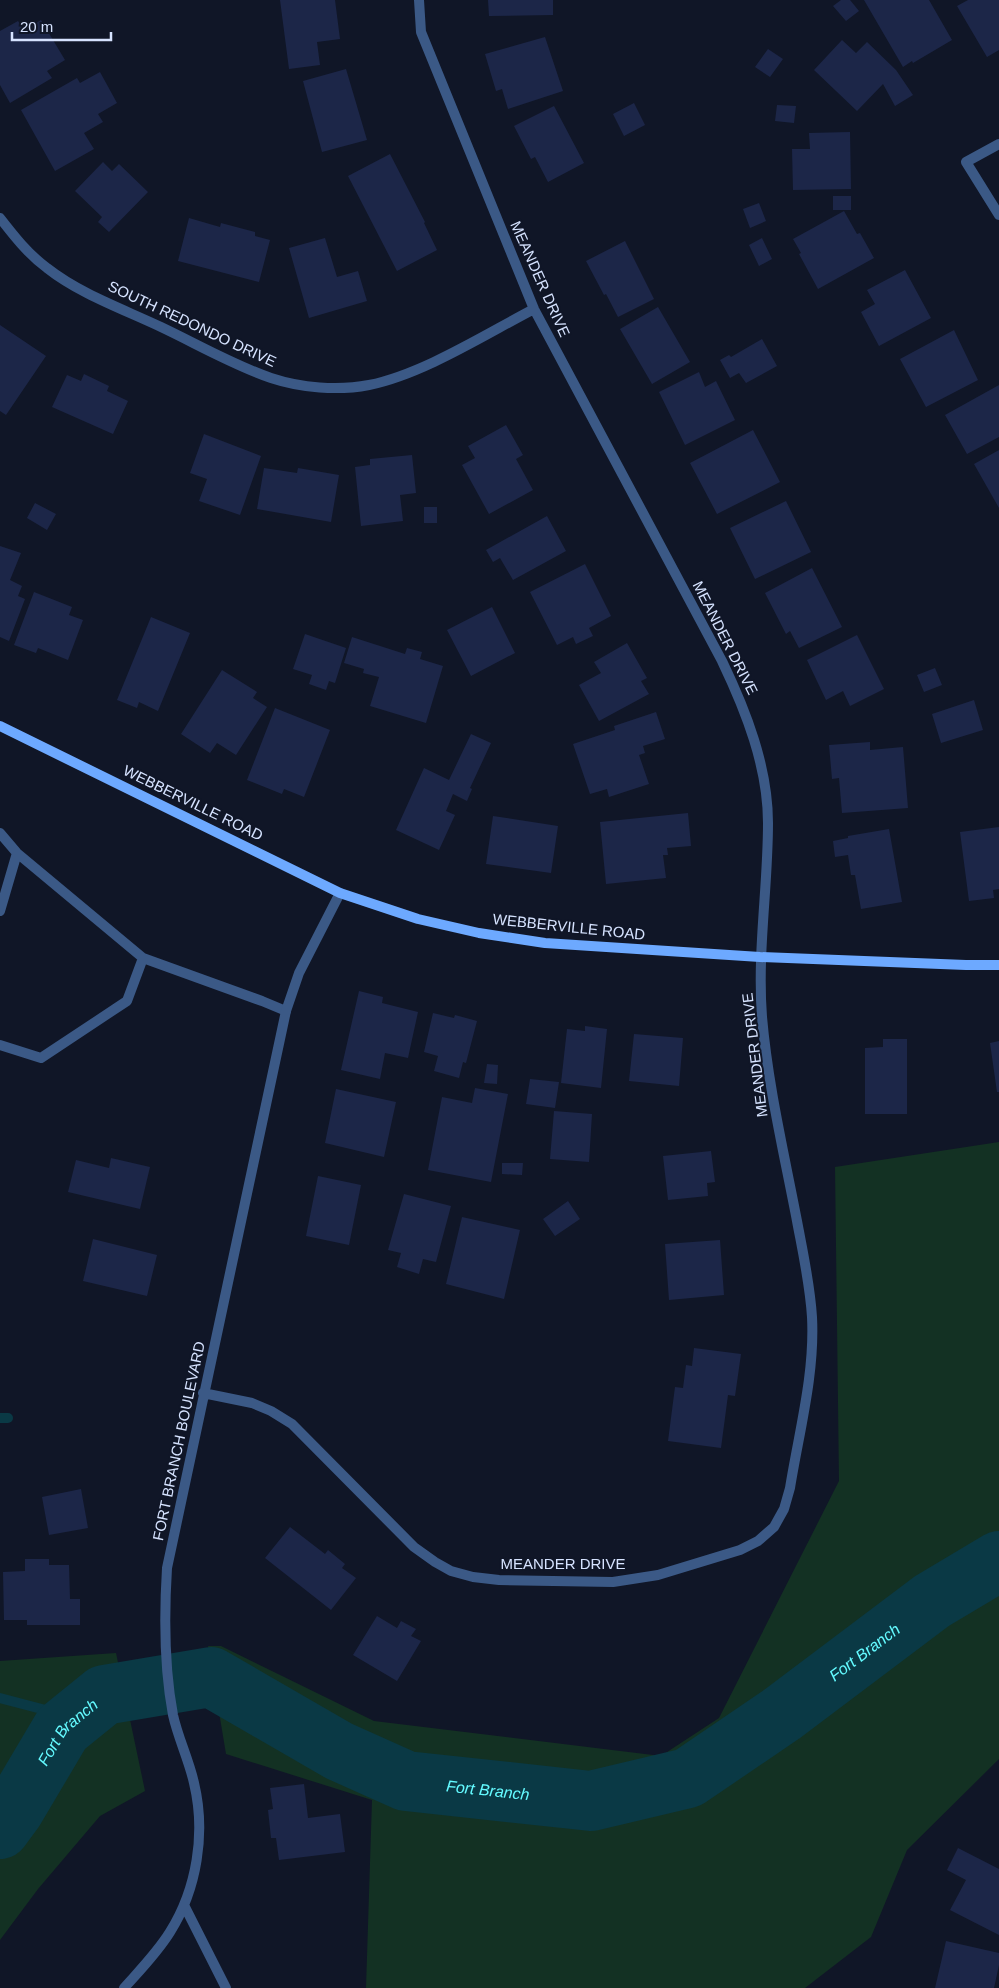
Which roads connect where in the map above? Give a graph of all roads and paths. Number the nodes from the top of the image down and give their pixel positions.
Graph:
1 (419, 0) edge
2 (999, 144) edge
3 (999, 216) edge
4 (0, 218) edge
5 (534, 308) junction
6 (0, 726) edge
7 (0, 833) edge
8 (17, 853) junction
9 (340, 893) junction
10 (0, 911) edge
11 (760, 957) junction
12 (143, 958) junction
13 (999, 965) edge
14 (286, 1011) junction
15 (0, 1045) edge
16 (204, 1393) junction
17 (184, 1905) junction
18 (124, 1988) edge
19 (226, 1988) edge

1 - 5 street, MEANDER DRIVE
2 - 3 street
4 - 5 street, SOUTH REDONDO DRIVE
5 - 11 street, MEANDER DRIVE
6 - 9 street, WEBBERVILLE ROAD
7 - 8 street
8 - 10 street
8 - 12 street
9 - 11 street, WEBBERVILLE ROAD
9 - 14 street, FORT BRANCH BOULEVARD
11 - 13 street, WEBBERVILLE ROAD
11 - 16 street, MEANDER DRIVE
12 - 14 street
12 - 15 street
14 - 16 street, FORT BRANCH BOULEVARD
16 - 17 street, FORT BRANCH BOULEVARD
17 - 18 street, FORT BRANCH BOULEVARD
17 - 19 street

